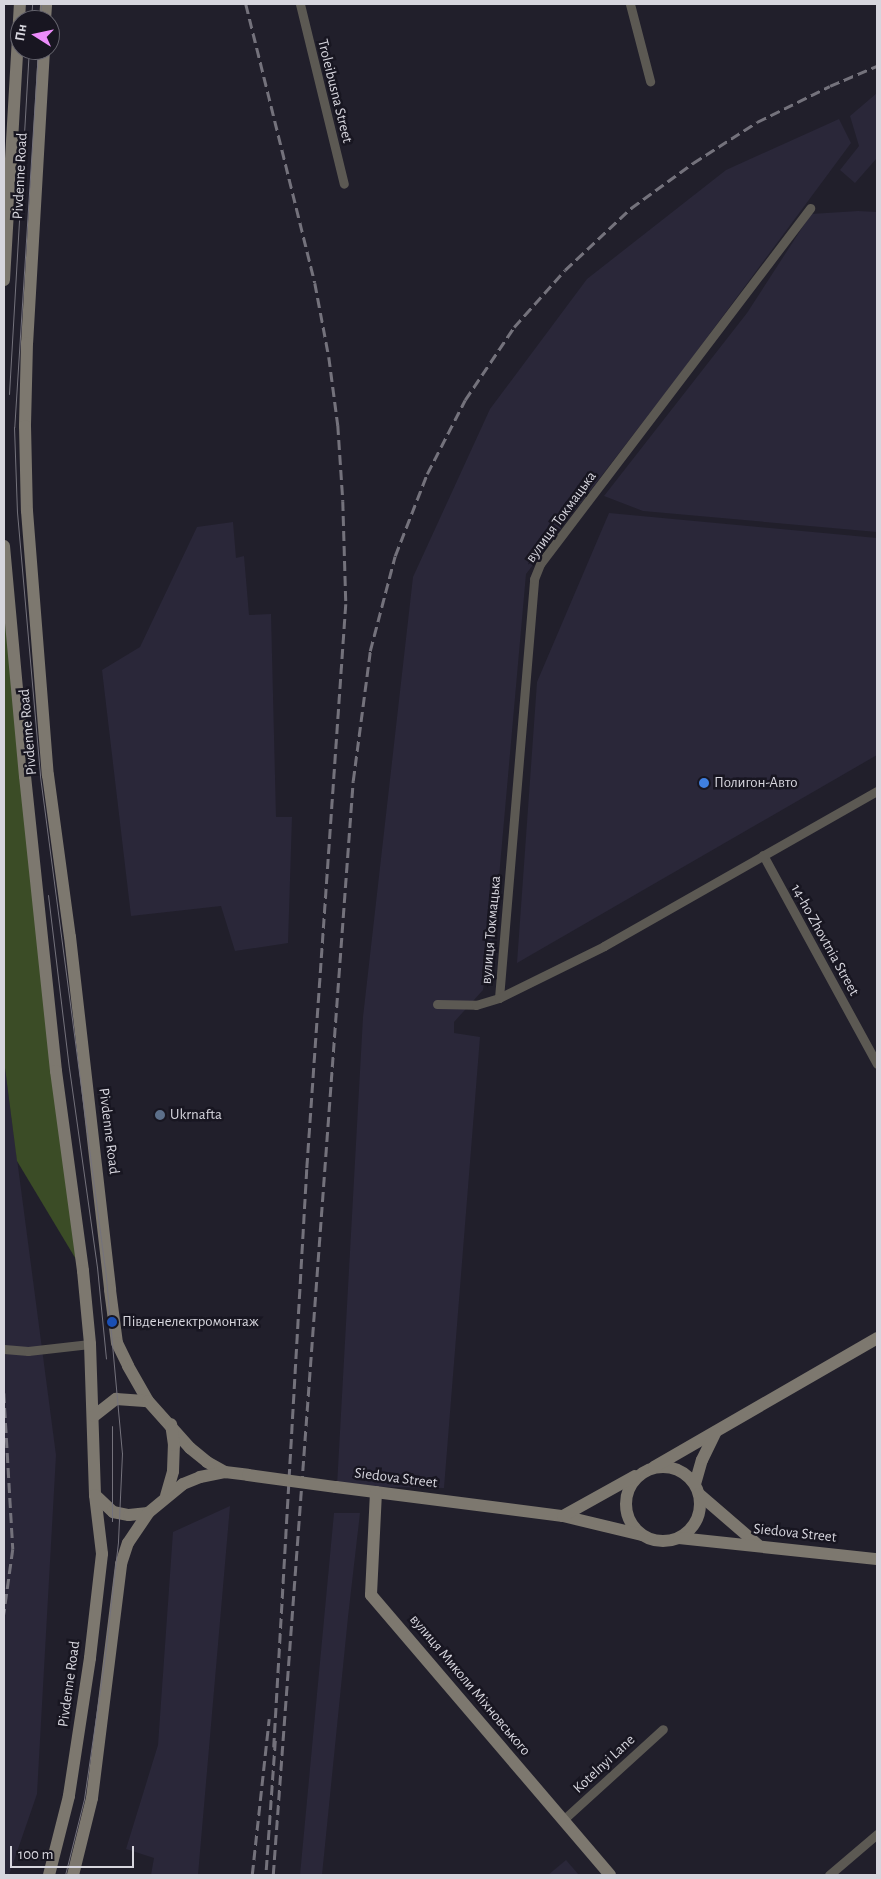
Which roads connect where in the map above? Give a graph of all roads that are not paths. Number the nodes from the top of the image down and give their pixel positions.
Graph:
1 (20, 4) edge
2 (300, 4) edge
3 (630, 4) edge
4 (43, 60) edge
5 (650, 80) dead end
6 (344, 184) dead end
7 (810, 208) dead end
8 (4, 280) edge
9 (4, 546) edge
10 (877, 791) edge
11 (763, 855) junction
12 (499, 998) junction
13 (438, 1004) dead end
14 (877, 1064) edge
15 (877, 1338) edge
16 (90, 1344) junction
17 (4, 1349) edge
18 (148, 1401) junction
19 (94, 1416) junction
20 (171, 1424) junction
21 (715, 1433) junction
22 (648, 1470) junction
23 (226, 1472) junction
24 (697, 1489) junction
25 (376, 1492) junction
26 (95, 1495) junction
27 (166, 1496) junction
28 (148, 1513) junction
29 (563, 1516) junction
30 (642, 1535) junction
31 (679, 1538) junction
32 (758, 1545) junction
33 (877, 1559) edge
34 (663, 1729) dead end
35 (563, 1820) junction
36 (877, 1834) edge
37 (49, 1875) edge
38 (73, 1875) edge
39 (610, 1875) edge
40 (829, 1875) edge

1 - 8 main road, Pivdenne Road
2 - 6 street, Troleibusna Street
3 - 5 street
4 - 18 main road, Pivdenne Road
7 - 12 street, вулиця Токмацька
9 - 16 main road, Pivdenne Road
10 - 11 street, вулиця Токмацька
11 - 12 street, вулиця Токмацька
11 - 14 street, 14-ho Zhovtnia Street
12 - 13 street, вулиця Токмацька
15 - 21 main road
16 - 17 street
16 - 19 main road, Pivdenne Road
18 - 19 main road
18 - 20 main road
19 - 26 main road
20 - 23 main road, Siedova Street
20 - 27 main road
21 - 22 main road
21 - 24 main road
22 - 24 main road
22 - 29 main road
22 - 30 main road
23 - 25 main road, Siedova Street, bridge
23 - 27 main road, Siedova Street
24 - 31 main road
24 - 32 main road
25 - 29 main road, Siedova Street
25 - 35 main road, вулиця Миколи Міхновського
26 - 28 main road
26 - 37 main road, Pivdenne Road
27 - 28 main road
28 - 38 main road
29 - 30 main road, Siedova Street
30 - 31 main road
31 - 32 main road, Siedova Street
32 - 33 main road, Siedova Street
34 - 35 street, Kotelnyi Lane
35 - 39 main road, вулиця Миколи Міхновського
36 - 40 street

